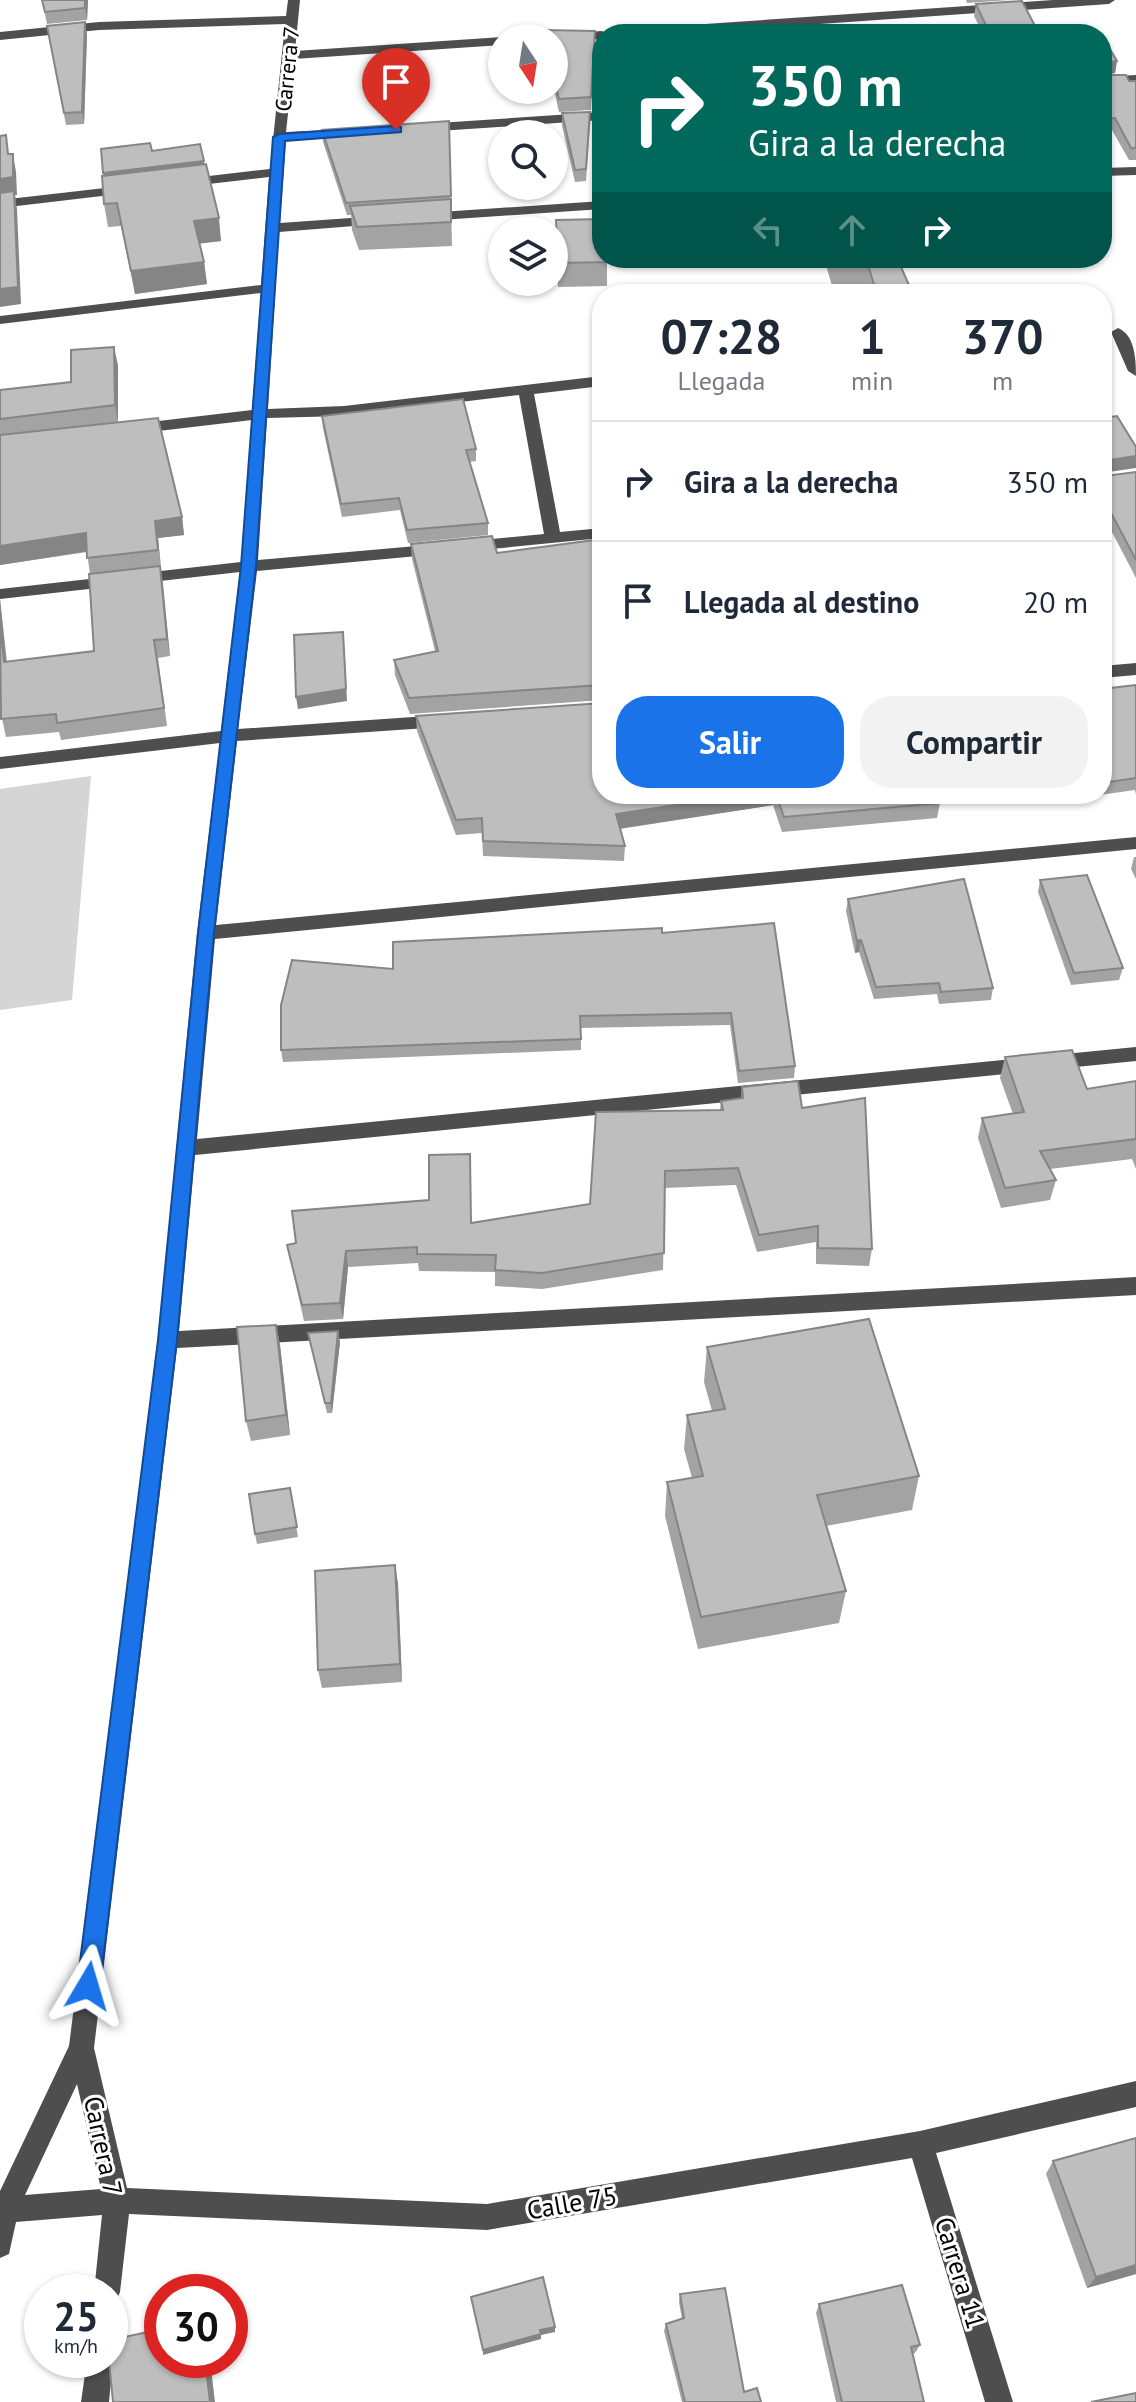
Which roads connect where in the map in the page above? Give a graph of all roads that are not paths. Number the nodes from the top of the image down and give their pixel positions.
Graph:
1 (294, 0) edge
2 (1109, 0) edge
3 (292, 20) junction
4 (847, 20) junction
5 (782, 24) edge
6 (848, 24) edge
7 (0, 36) edge
8 (592, 36) edge
9 (568, 37) edge
10 (488, 42) edge
11 (289, 55) junction
12 (1136, 79) edge
13 (1112, 80) edge
14 (592, 117) edge
15 (402, 129) edge
16 (356, 132) edge
17 (279, 137) junction
18 (1136, 171) edge
19 (277, 172) junction
20 (1112, 172) edge
21 (170, 184) edge
22 (139, 188) edge
23 (0, 204) edge
24 (592, 206) edge
25 (413, 218) edge
26 (398, 219) edge
27 (272, 228) junction
28 (270, 288) junction
29 (0, 320) edge
30 (1136, 330) edge
31 (1112, 333) edge
32 (1112, 336) edge
33 (1136, 371) edge
34 (592, 382) edge
35 (525, 388) junction
36 (258, 414) junction
37 (121, 431) edge
38 (592, 534) edge
39 (553, 538) junction
40 (249, 566) junction
41 (0, 594) edge
42 (1136, 669) edge
43 (1112, 671) edge
44 (462, 719) edge
45 (229, 736) junction
46 (0, 763) edge
47 (1136, 843) edge
48 (206, 933) junction
49 (1136, 1054) edge
50 (186, 1148) junction
51 (1136, 1286) edge
52 (168, 1340) junction
53 (81, 2048) junction
54 (1136, 2094) edge
55 (920, 2144) junction
56 (117, 2201) junction
57 (3, 2210) edge
58 (0, 2245) edge
59 (109, 2274) edge
60 (98, 2378) edge
61 (95, 2402) edge
62 (999, 2402) edge

1 - 3 street, Carrera 7
2 - 4 street
3 - 7 street
3 - 11 street, Carrera 7
4 - 5 street
4 - 6 street
8 - 9 street
10 - 11 street
11 - 17 street, Carrera 7
12 - 13 street
14 - 15 street
16 - 17 street
17 - 19 street, Carrera 7
18 - 20 street
19 - 21 street
19 - 27 street, Carrera 7
22 - 23 street
24 - 25 street
26 - 27 street
27 - 28 street, Carrera 7
28 - 29 street
28 - 36 street, Carrera 7
30 - 31 street
32 - 33 street
34 - 35 street
35 - 36 street
35 - 39 street
36 - 37 street
36 - 40 street, Carrera 7
38 - 39 street
39 - 40 street
40 - 41 street
40 - 45 street, Carrera 7
42 - 43 street
44 - 45 street
45 - 46 street
45 - 48 street, Carrera 7
47 - 48 street
48 - 50 street, Carrera 7
49 - 50 street
50 - 52 street, Carrera 7
51 - 52 street
52 - 53 street, Carrera 7
53 - 56 street, Carrera 7
53 - 57 street, Carrera 7
54 - 55 street, Calle 75
55 - 56 street, Calle 75
55 - 62 street, Carrera 11
56 - 57 street, Calle 75
56 - 59 street, Carrera 7
57 - 58 street, Carrera 7
60 - 61 street

